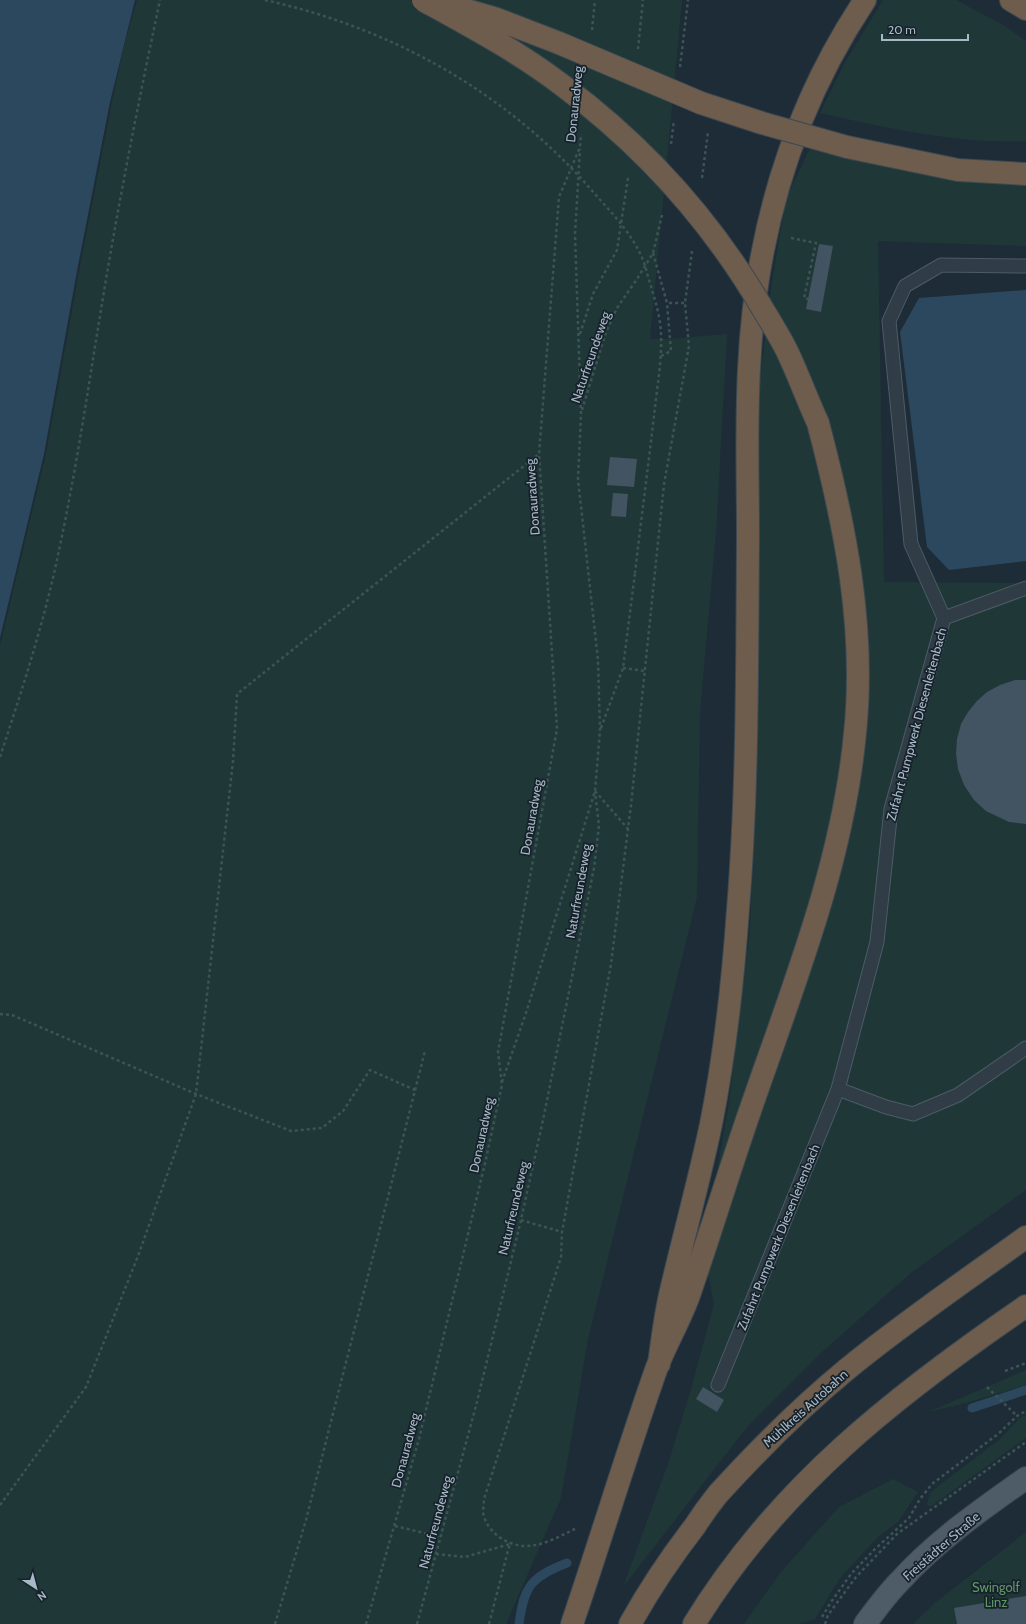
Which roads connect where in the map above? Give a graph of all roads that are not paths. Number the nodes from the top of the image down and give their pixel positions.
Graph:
1 (423, 0) edge
2 (433, 0) edge
3 (865, 0) edge
4 (1012, 0) edge
5 (1026, 9) edge
6 (1026, 174) edge
7 (1026, 266) edge
8 (1026, 588) edge
9 (944, 618) junction
10 (1026, 1048) edge
11 (838, 1089) junction
12 (1026, 1237) edge
13 (1026, 1306) edge
14 (658, 1364) junction
15 (718, 1386) dead end
16 (1026, 1478) edge
17 (572, 1624) edge
18 (630, 1624) edge
19 (694, 1624) edge
20 (865, 1624) edge

1 - 14 highway, bridge
2 - 6 highway, bridge
3 - 14 highway
4 - 5 highway
7 - 9 lane, Zufahrt Pumpwerk Diesenleitenbach
8 - 9 lane, Zufahrt Pumpwerk Diesenleitenbach
9 - 11 lane, Zufahrt Pumpwerk Diesenleitenbach
10 - 11 lane
11 - 15 lane, Zufahrt Pumpwerk Diesenleitenbach
12 - 18 highway, Mühlkreis Autobahn
13 - 19 highway
14 - 17 highway
16 - 20 main road, Freistädter Straße

